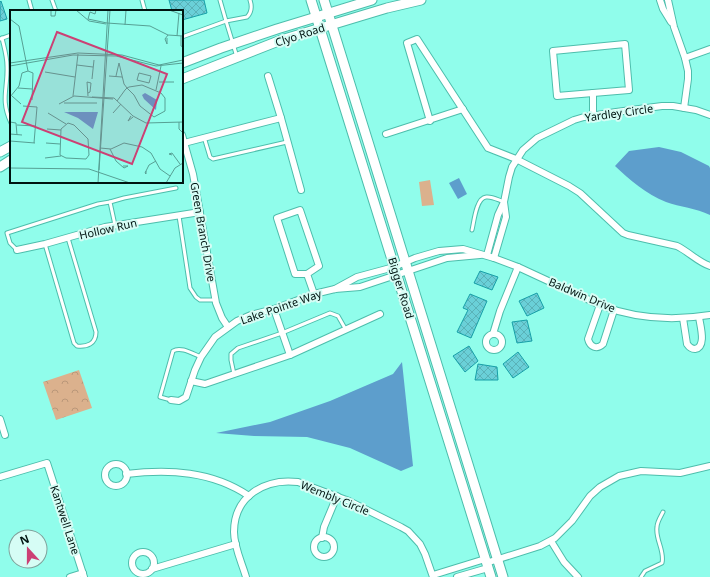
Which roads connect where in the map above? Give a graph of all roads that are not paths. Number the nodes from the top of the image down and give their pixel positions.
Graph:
1 (29, 0) edge
2 (52, 0) edge
3 (142, 0) edge
4 (220, 0) edge
5 (250, 0) edge
6 (311, 0) edge
7 (324, 0) edge
8 (372, 0) edge
9 (421, 0) edge
10 (660, 0) edge
11 (668, 0) edge
12 (32, 10) edge
13 (56, 10) edge
14 (145, 10) edge
15 (328, 13) junction
16 (316, 17) junction
17 (226, 21) junction
18 (332, 25) junction
19 (674, 27) junction
20 (320, 28) junction
21 (183, 37) edge
22 (1, 38) edge
23 (232, 44) junction
24 (710, 49) edge
25 (237, 58) junction
26 (685, 58) junction
27 (183, 63) edge
28 (268, 76) dead end
29 (183, 79) edge
30 (593, 93) junction
31 (684, 108) junction
32 (463, 109) junction
33 (593, 115) junction
34 (710, 115) edge
35 (281, 118) junction
36 (430, 120) junction
37 (10, 121) edge
38 (386, 134) dead end
39 (183, 138) edge
40 (204, 138) junction
41 (288, 141) junction
42 (184, 142) junction
43 (10, 147) edge
44 (0, 152) edge
45 (516, 159) junction
46 (10, 161) edge
47 (0, 168) edge
48 (176, 188) dead end
49 (301, 190) dead end
50 (110, 202) junction
51 (504, 202) junction
52 (200, 212) junction
53 (179, 216) junction
54 (115, 225) junction
55 (472, 230) dead end
56 (68, 238) junction
57 (45, 244) junction
58 (17, 250) joint
59 (484, 255) junction
60 (494, 258) junction
61 (407, 266) junction
62 (710, 266) edge
63 (518, 267) junction
64 (395, 271) junction
65 (307, 274) junction
66 (335, 289) junction
67 (314, 294) junction
68 (215, 300) junction
69 (600, 305) junction
70 (274, 309) junction
71 (614, 310) junction
72 (380, 314) dead end
73 (710, 315) edge
74 (699, 317) junction
75 (683, 318) junction
76 (228, 327) junction
77 (346, 330) junction
78 (282, 333) junction
79 (492, 334) dead end
80 (290, 355) junction
81 (201, 357) junction
82 (234, 374) junction
83 (191, 381) junction
84 (171, 400) joint
85 (0, 419) edge
86 (5, 434) dead end
87 (710, 466) edge
88 (126, 474) dead end
89 (0, 477) edge
90 (249, 496) junction
91 (337, 496) junction
92 (663, 512) dead end
93 (322, 538) dead end
94 (551, 541) junction
95 (236, 544) junction
96 (498, 559) junction
97 (486, 563) junction
98 (152, 569) dead end
99 (83, 575) edge
100 (433, 576) edge
101 (70, 577) edge
102 (246, 577) edge
103 (457, 577) edge
104 (491, 577) edge
105 (503, 577) edge
106 (578, 577) edge
107 (641, 577) edge

1 - 12 lane
2 - 13 lane
3 - 14 lane
4 - 17 lane
5 - 17 lane
6 - 16 street, Bigger Road
7 - 15 street, Bigger Road
8 - 15 street, Clyo Road
9 - 18 street, Clyo Road
10 - 19 street
11 - 19 street
15 - 16 street, Clyo Road
15 - 18 street, Bigger Road
16 - 20 street, Bigger Road
16 - 23 street, Clyo Road
17 - 21 lane
17 - 23 lane
18 - 20 street, Clyo Road
18 - 61 street, Bigger Road
19 - 26 street
20 - 25 street, Clyo Road
20 - 64 street, Bigger Road
22 - 37 lane
23 - 25 lane
23 - 27 street, Clyo Road
24 - 26 street
25 - 29 street, Clyo Road
26 - 31 street
28 - 35 street
30 - 30 street
30 - 33 street
31 - 33 street, Yardley Circle
31 - 34 street, Yardley Circle
32 - 36 street
32 - 36 street
32 - 45 street
33 - 45 street, Yardley Circle
35 - 40 street
35 - 41 street
36 - 38 street
39 - 42 street, Green Branch Drive
40 - 41 lane
40 - 42 street
41 - 49 street
42 - 52 street, Green Branch Drive
43 - 44 street
45 - 51 street, Yardley Circle
45 - 62 street
46 - 47 street
48 - 50 lane
50 - 54 lane
50 - 58 lane
51 - 55 lane
51 - 59 street, Yardley Circle
51 - 60 street, Yardley Circle
52 - 53 street, Hollow Run
52 - 68 street, Green Branch Drive
53 - 54 street, Hollow Run
53 - 68 lane
54 - 56 street, Hollow Run
56 - 57 street, Hollow Run
56 - 57 lane
57 - 58 street, Hollow Run
59 - 60 street, Baldwin Drive
59 - 61 street, Baldwin Drive
59 - 61 street, Baldwin Drive
60 - 63 street, Baldwin Drive
61 - 64 street, Lake Pointe Way
61 - 96 street, Bigger Road
63 - 69 street, Baldwin Drive
63 - 79 street
64 - 66 street, Lake Pointe Way
64 - 66 street, Lake Pointe Way
64 - 97 street, Bigger Road
65 - 65 street
65 - 67 street
66 - 67 street, Lake Pointe Way
67 - 70 street, Lake Pointe Way
68 - 76 street, Green Branch Drive
69 - 71 street, Baldwin Drive
69 - 71 street
70 - 76 street, Lake Pointe Way
70 - 78 street
71 - 75 street, Baldwin Drive
72 - 77 street
73 - 74 street, Baldwin Drive
74 - 75 street, Baldwin Drive
74 - 75 street
76 - 81 street, Lake Pointe Way
77 - 78 lane
77 - 80 street
78 - 80 street
78 - 82 lane
80 - 82 street
81 - 83 street, Lake Pointe Way
81 - 84 lane
82 - 83 street
83 - 84 street, Lake Pointe Way
85 - 86 street
87 - 94 street
88 - 90 street
89 - 99 street, Kantwell Lane
90 - 91 street, Wembly Circle
90 - 95 street, Wembly Circle
91 - 93 street
91 - 100 street, Wembly Circle
92 - 107 lane
94 - 96 street
94 - 106 street
95 - 98 street
95 - 102 street, Wembly Circle
96 - 97 street
96 - 105 street, Bigger Road
97 - 100 street, Wembly Circle
97 - 103 street
97 - 104 street, Bigger Road
99 - 101 street

